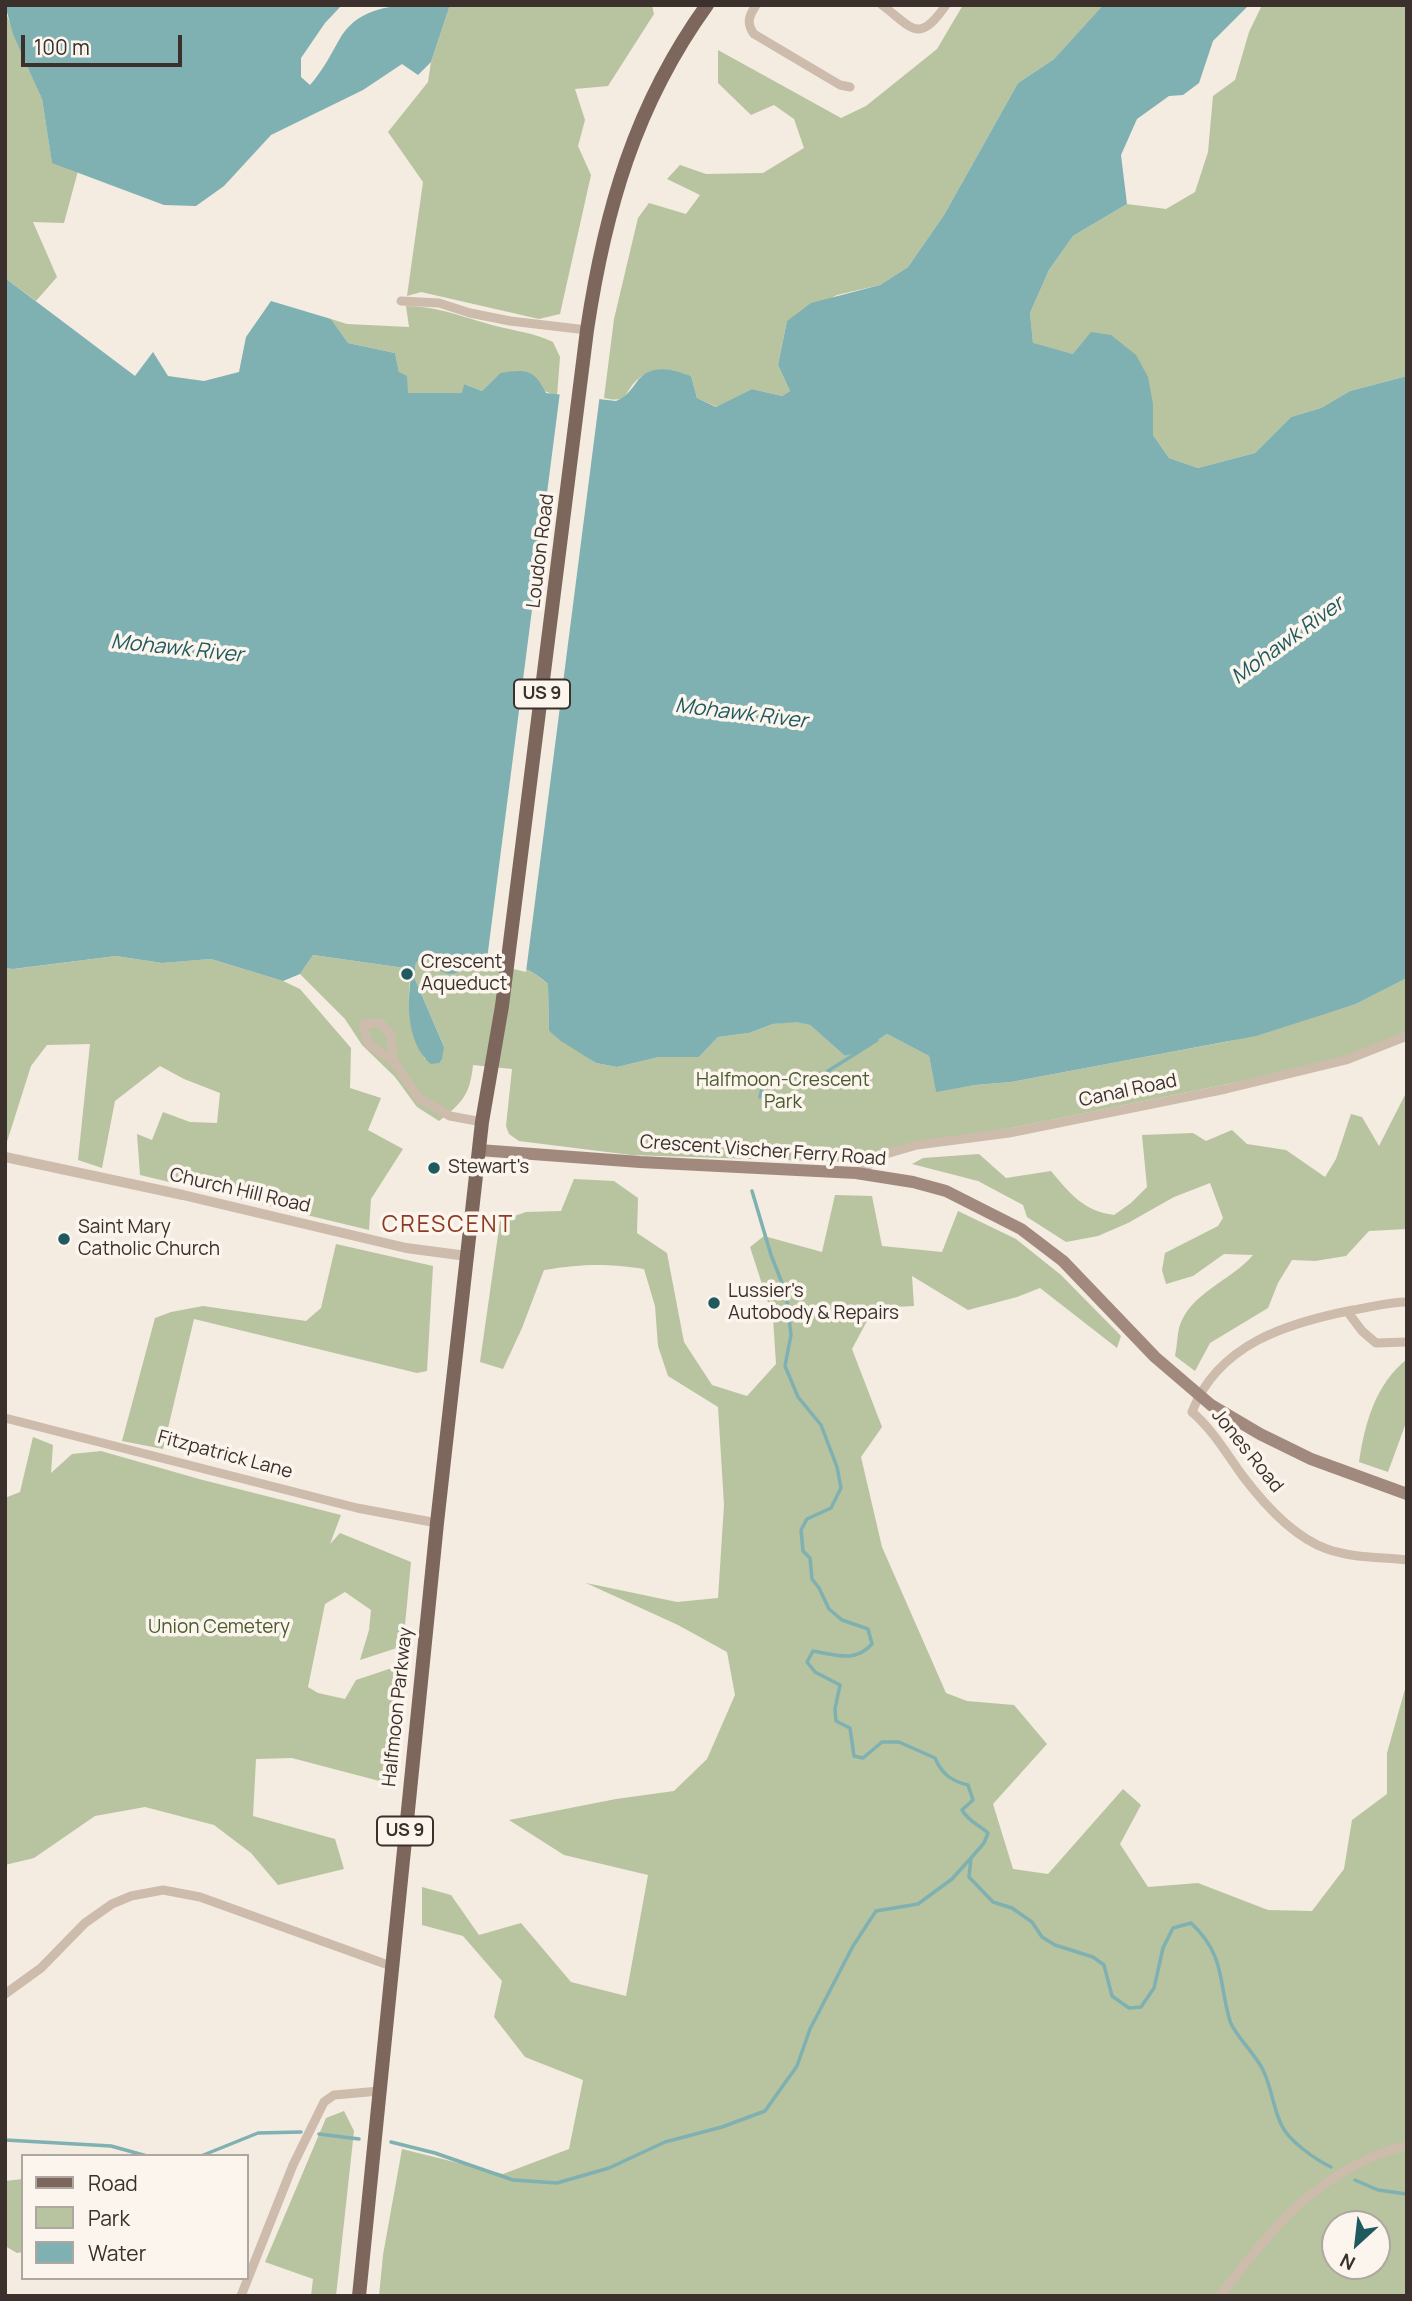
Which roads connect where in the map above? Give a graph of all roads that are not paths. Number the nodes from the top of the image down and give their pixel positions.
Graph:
1 (707, 5) edge
2 (756, 5) edge
3 (882, 5) edge
4 (946, 5) edge
5 (850, 87) dead end
6 (401, 301) dead end
7 (587, 330) junction
8 (1407, 1036) edge
9 (393, 1061) junction
10 (482, 1122) junction
11 (479, 1150) junction
12 (5, 1157) edge
13 (856, 1173) junction
14 (467, 1256) junction
15 (1407, 1302) edge
16 (1348, 1311) junction
17 (1407, 1342) edge
18 (1198, 1395) junction
19 (5, 1418) edge
20 (1407, 1494) edge
21 (437, 1523) junction
22 (1407, 1560) edge
23 (391, 1966) junction
24 (5, 1994) edge
25 (380, 2091) junction
26 (1407, 2145) edge
27 (248, 2278) edge
28 (359, 2296) edge
29 (1220, 2296) edge

1 - 7 main road, Loudon Road / US 9
2 - 5 street
3 - 4 street
6 - 7 street
7 - 10 main road, Loudon Road / US 9
8 - 13 street, Canal Road
9 - 9 street
9 - 10 street
10 - 11 main road, Halfmoon Parkway / US 9
11 - 13 main road, Crescent Vischer Ferry Road
11 - 14 main road, Halfmoon Parkway / US 9
12 - 14 street, Church Hill Road
13 - 18 main road, Crescent Vischer Ferry Road
14 - 21 main road, Halfmoon Parkway / US 9
15 - 16 street
16 - 17 street
16 - 18 street
18 - 20 main road, Crescent Vischer Ferry Road
18 - 22 street, Jones Road
19 - 21 street, Fitzpatrick Lane
21 - 23 main road, Halfmoon Parkway / US 9
23 - 24 street
23 - 25 main road, Halfmoon Parkway / US 9
25 - 27 street
25 - 28 main road, Halfmoon Parkway / US 9
26 - 29 street

